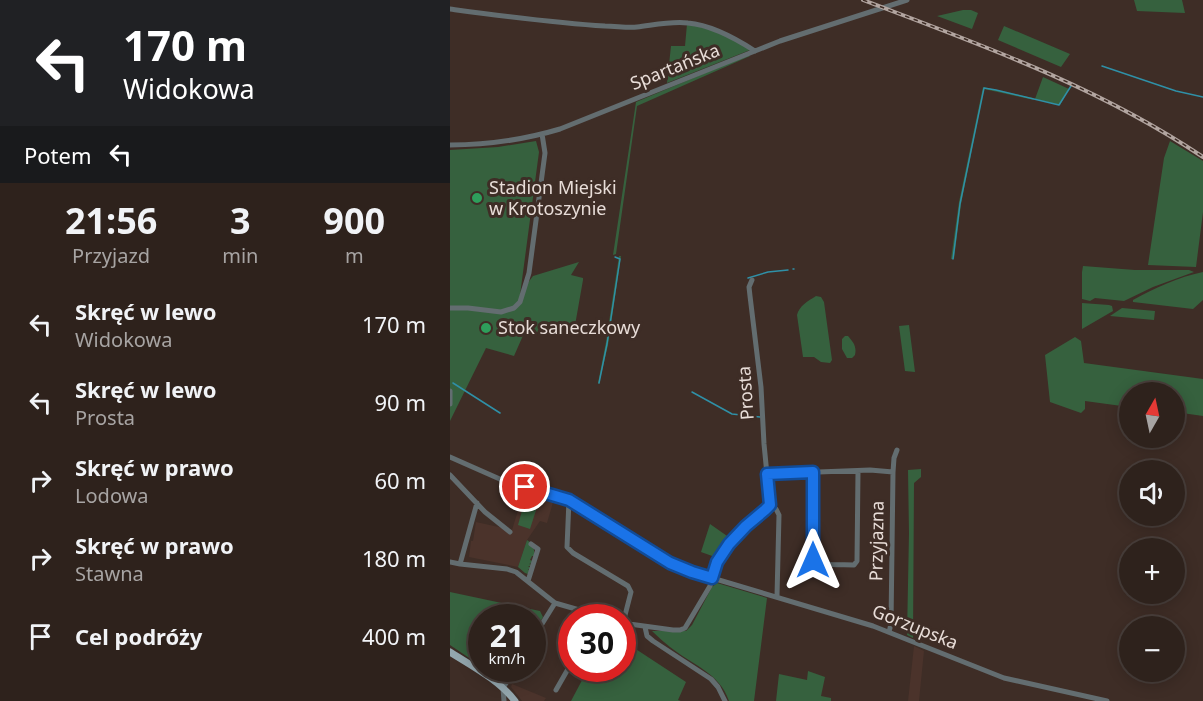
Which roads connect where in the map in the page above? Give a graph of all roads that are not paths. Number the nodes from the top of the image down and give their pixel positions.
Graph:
1 (908, 0) edge
2 (450, 9) edge
3 (755, 51) junction
4 (542, 134) junction
5 (450, 146) edge
6 (752, 280) dead end
7 (450, 308) edge
8 (450, 391) edge
9 (450, 404) edge
10 (897, 450) dead end
11 (450, 457) edge
12 (813, 472) junction
13 (858, 472) junction
14 (893, 472) junction
15 (767, 474) junction
16 (452, 477) edge
17 (450, 487) edge
18 (569, 500) junction
19 (477, 503) junction
20 (770, 505) junction
21 (510, 532) dead end
22 (531, 544) dead end
23 (450, 562) edge
24 (460, 564) junction
25 (712, 578) junction
26 (530, 583) junction
27 (777, 596) junction
28 (555, 603) junction
29 (558, 604) edge
30 (628, 604) edge
31 (546, 617) edge
32 (636, 625) edge
33 (645, 627) junction
34 (888, 632) junction
35 (450, 652) edge
36 (507, 682) edge
37 (561, 682) edge
38 (503, 688) junction
39 (556, 690) dead end
40 (504, 701) edge
41 (515, 701) edge
42 (725, 701) edge
43 (1107, 701) edge

1 - 3 street, Spartańska
2 - 3 street
3 - 4 street, Spartańska
4 - 5 street, Spartańska
4 - 7 street
6 - 15 street, Prosta
8 - 9 street
10 - 14 street, Przyjazna
11 - 18 street, Gorzupska
12 - 13 street
12 - 13 street
12 - 15 street
13 - 14 street
14 - 34 street, Przyjazna
15 - 20 street, Prosta
16 - 17 street
16 - 19 street
18 - 25 street, Gorzupska
18 - 30 street
19 - 21 street
19 - 24 street
20 - 25 street
20 - 27 street, Prosta
22 - 26 street
23 - 24 street
24 - 26 street
25 - 27 street, Gorzupska
25 - 33 street
26 - 28 street
27 - 34 street, Gorzupska
28 - 29 street
28 - 31 street
32 - 33 street
33 - 42 street
34 - 43 street, Gorzupska
35 - 38 main road
36 - 38 street
37 - 39 street
38 - 40 street
38 - 41 main road

